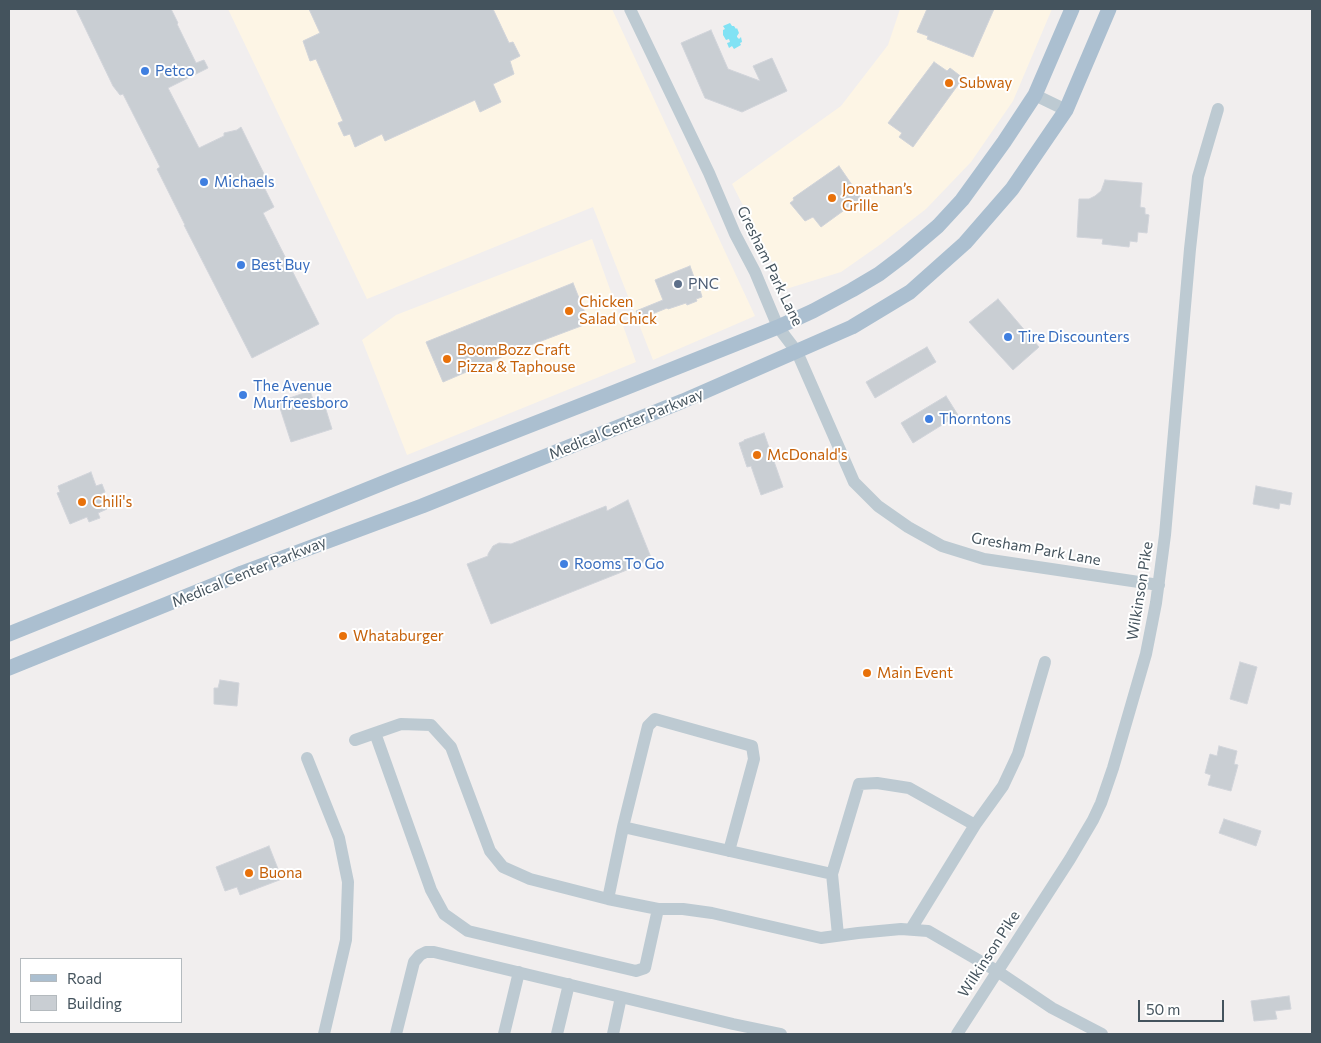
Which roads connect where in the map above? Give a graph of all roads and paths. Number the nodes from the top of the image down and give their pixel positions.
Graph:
1 (630, 9) edge
2 (1072, 9) edge
3 (1110, 9) edge
4 (1035, 95) junction
5 (1218, 109) dead end
6 (1066, 110) junction
7 (778, 327) junction
8 (797, 352) junction
9 (1159, 586) junction
10 (9, 634) edge
11 (1045, 662) dead end
12 (9, 668) edge
13 (375, 733) junction
14 (355, 740) dead end
15 (307, 758) dead end
16 (975, 825) junction
17 (624, 827) junction
18 (729, 851) junction
19 (832, 874) junction
20 (608, 899) junction
21 (658, 909) junction
22 (911, 930) junction
23 (838, 936) junction
24 (997, 971) junction
25 (519, 972) junction
26 (568, 984) junction
27 (621, 997) junction
28 (732, 1029) edge
29 (324, 1034) edge
30 (396, 1034) edge
31 (504, 1034) edge
32 (557, 1034) edge
33 (613, 1034) edge
34 (781, 1034) edge
35 (957, 1034) edge
36 (1102, 1034) edge

1 - 7 street, Gresham Park Lane
2 - 4 main road
3 - 6 main road, Medical Center Parkway
4 - 6 street
4 - 7 main road
5 - 9 street, Wilkinson Pike
6 - 8 main road, Medical Center Parkway
7 - 8 street, Gresham Park Lane
7 - 10 main road
8 - 9 street, Gresham Park Lane
8 - 12 main road, Medical Center Parkway
9 - 24 street, Wilkinson Pike
11 - 16 street
13 - 14 street
13 - 20 street
13 - 21 street
15 - 29 street
16 - 19 street
16 - 22 street
17 - 18 street
17 - 18 street
17 - 20 street
18 - 19 street
19 - 23 street
20 - 21 street
21 - 23 street
22 - 23 street
22 - 24 street
24 - 35 street, Wilkinson Pike
24 - 36 street
25 - 26 street
25 - 30 street
25 - 31 street
26 - 27 street
26 - 32 street
27 - 28 street
27 - 33 street
28 - 34 street

